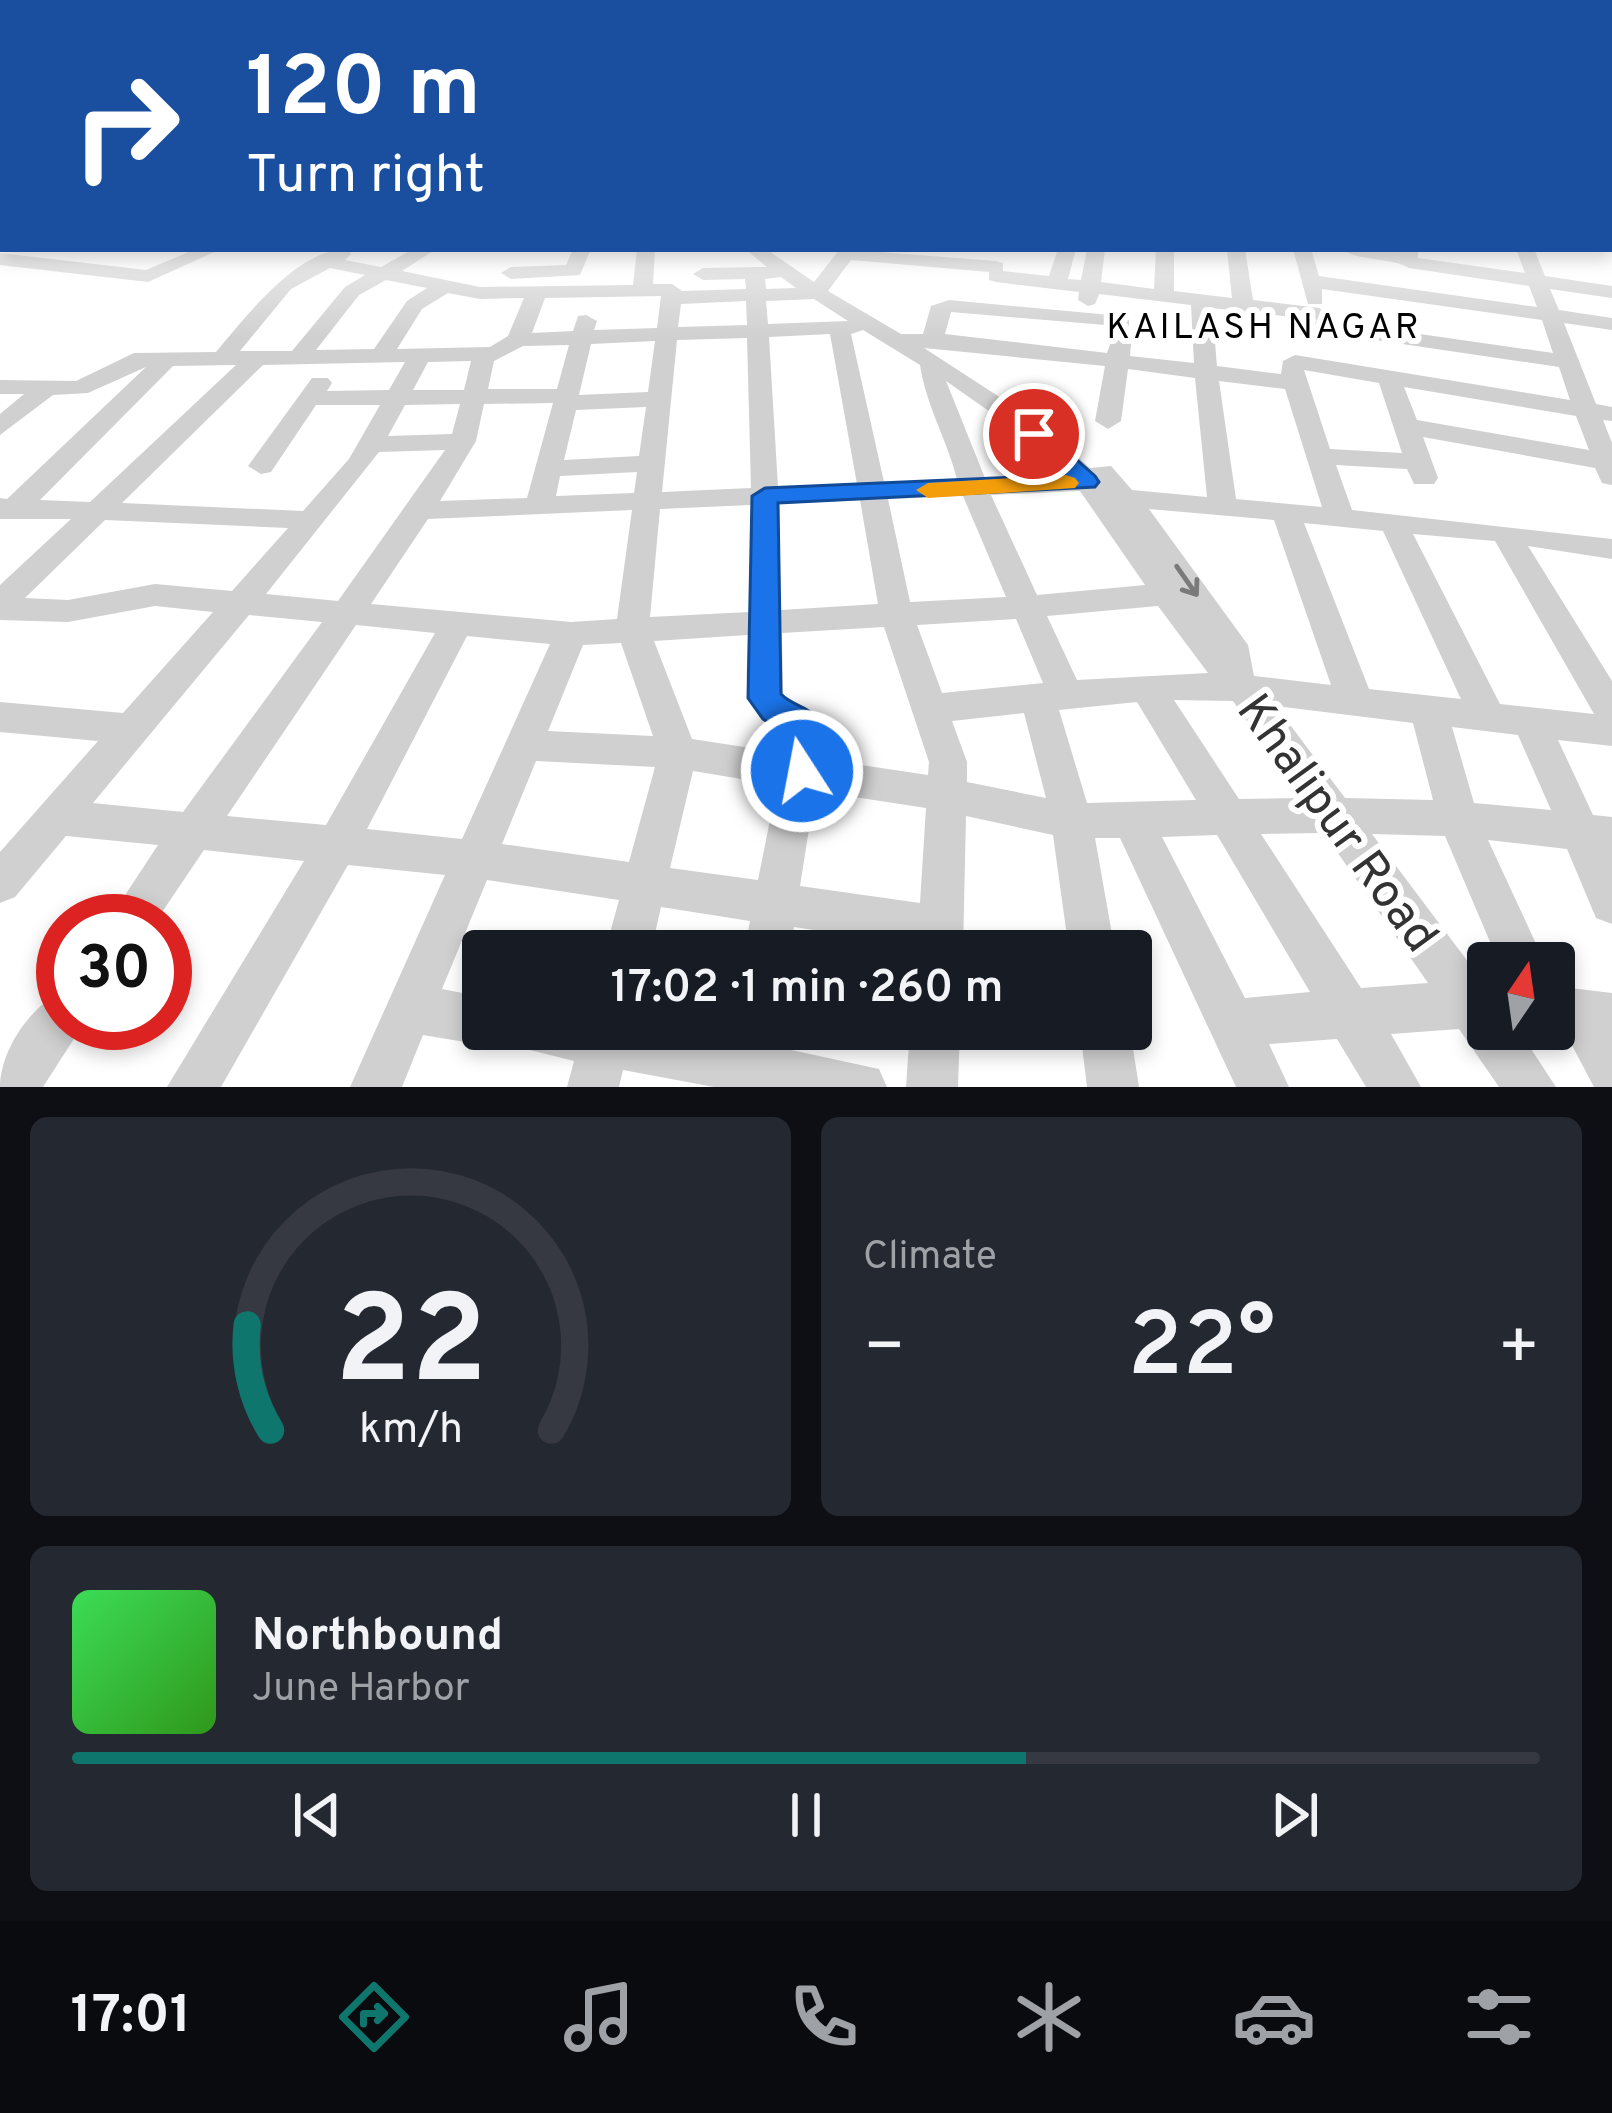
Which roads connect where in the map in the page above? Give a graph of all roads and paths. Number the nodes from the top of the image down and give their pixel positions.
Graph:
1 (206, 252) edge
2 (422, 252) edge
3 (581, 252) edge
4 (647, 252) edge
5 (701, 252) edge
6 (848, 252) edge
7 (1066, 252) edge
8 (1096, 252) edge
9 (1165, 252) edge
10 (1236, 252) edge
11 (1303, 252) edge
12 (1363, 252) edge
13 (1378, 252) edge
14 (1527, 252) edge
15 (340, 256) edge
16 (1409, 256) edge
17 (1446, 258) edge
18 (0, 259) edge
19 (996, 264) edge
20 (512, 273) dead end
21 (384, 274) junction
22 (703, 274) junction
23 (763, 278) edge
24 (1538, 280) junction
25 (1311, 281) junction
26 (1057, 282) junction
27 (445, 286) junction
28 (820, 288) junction
29 (1385, 290) junction
30 (1129, 291) junction
31 (592, 292) junction
32 (1612, 292) edge
33 (1089, 293) junction
34 (536, 294) junction
35 (656, 294) junction
36 (1164, 295) junction
37 (701, 297) junction
38 (1201, 300) junction
39 (1243, 305) junction
40 (997, 309) junction
41 (1550, 314) junction
42 (1320, 320) junction
43 (1121, 322) junction
44 (1612, 324) edge
45 (664, 333) junction
46 (583, 336) junction
47 (899, 338) junction
48 (518, 340) junction
49 (484, 355) junction
50 (381, 356) junction
51 (419, 356) junction
52 (336, 357) junction
53 (257, 358) junction
54 (298, 358) junction
55 (223, 359) junction
56 (166, 360) junction
57 (1119, 361) junction
58 (1568, 362) junction
59 (1331, 364) junction
60 (1205, 371) junction
61 (1388, 374) junction
62 (1295, 383) junction
63 (0, 387) edge
64 (47, 388) junction
65 (311, 398) junction
66 (397, 398) junction
67 (473, 398) junction
68 (657, 398) junction
69 (567, 399) junction
70 (1585, 409) junction
71 (1612, 414) edge
72 (1108, 421) dead end
73 (1406, 426) junction
74 (0, 427) edge
75 (463, 441) junction
76 (370, 446) junction
77 (1319, 456) junction
78 (650, 463) junction
79 (261, 466) dead end
80 (549, 469) junction
81 (1607, 469) edge
82 (974, 489) junction
83 (874, 492) junction
84 (1103, 492) junction
85 (765, 496) junction
86 (645, 500) junction
87 (1223, 506) junction
88 (539, 507) junction
89 (5, 512) edge
90 (419, 512) junction
91 (1285, 512) junction
92 (94, 517) junction
93 (1340, 517) junction
94 (310, 521) junction
95 (1394, 522) junction
96 (1505, 533) junction
97 (1612, 549) edge
98 (1168, 594) junction
99 (239, 604) junction
100 (0, 607) edge
101 (1028, 608) junction
102 (346, 616) junction
103 (897, 616) junction
104 (767, 621) junction
105 (457, 623) junction
106 (632, 628) junction
107 (571, 634) junction
108 (1599, 670) edge
109 (1238, 681) junction
110 (1147, 687) junction
111 (1052, 696) junction
112 (1354, 698) junction
113 (1428, 708) junction
114 (927, 710) junction
115 (1612, 712) edge
116 (1487, 715) junction
117 (0, 717) edge
118 (1531, 721) junction
119 (131, 729) junction
120 (1612, 731) edge
121 (523, 745) junction
122 (678, 753) junction
123 (802, 771) junction
124 (948, 795) junction
125 (1335, 815) junction
126 (1227, 816) junction
127 (56, 817) junction
128 (1132, 819) junction
129 (1458, 819) junction
130 (1072, 821) junction
131 (194, 830) junction
132 (1596, 834) edge
133 (337, 845) junction
134 (474, 859) junction
135 (2, 879) edge
136 (644, 884) junction
137 (149, 894) edge
138 (777, 903) junction
139 (1612, 903) edge
140 (633, 930) edge
141 (771, 930) edge
142 (899, 930) edge
143 (940, 930) edge
144 (1090, 930) edge
145 (1513, 942) edge
146 (1467, 989) edge
147 (1467, 1003) edge
148 (410, 1007) junction
149 (1349, 1012) junction
150 (1582, 1014) edge
151 (462, 1017) edge
152 (1231, 1023) junction
153 (39, 1050) edge
154 (934, 1050) edge
155 (1108, 1050) edge
156 (1507, 1050) edge
157 (602, 1053) edge
158 (745, 1061) edge
159 (1612, 1069) edge
160 (13, 1087) edge
161 (194, 1087) edge
162 (376, 1087) edge
163 (861, 1087) edge
164 (932, 1087) edge
165 (1113, 1087) edge
166 (1263, 1087) edge
167 (1395, 1087) edge
168 (1530, 1087) edge

1 - 18 street
2 - 21 street
3 - 20 street
4 - 35 street
5 - 22 street
6 - 19 street
6 - 28 street
7 - 26 street
8 - 33 street
9 - 36 street
10 - 39 street
11 - 25 street
12 - 29 street
13 - 16 street
14 - 24 street
15 - 21 street
15 - 55 street
16 - 17 street
17 - 24 street
19 - 26 street
19 - 40 street
21 - 27 street
21 - 54 street
22 - 23 street
22 - 37 street
23 - 28 street, Khalipur Road
23 - 28 street
23 - 37 street
23 - 45 street
23 - 47 street
23 - 85 street
24 - 32 street
24 - 41 street
25 - 29 street
25 - 42 street
26 - 33 street
27 - 34 street
27 - 50 street
28 - 47 street, Khalipur Road
29 - 41 street
30 - 33 street
30 - 36 street
30 - 43 street
31 - 34 street
31 - 35 street
31 - 46 street
34 - 48 street
35 - 37 street
35 - 45 street
36 - 38 street
38 - 39 street
38 - 60 street
39 - 42 street
40 - 43 street
40 - 47 street
41 - 44 street
41 - 58 street
42 - 58 street
42 - 59 street
43 - 57 street
45 - 46 street
45 - 68 street
46 - 48 street
46 - 69 street
47 - 57 street
47 - 82 street
47 - 83 street
47 - 84 street, Khalipur Road
47 - 84 street, Khalipur Road
48 - 49 street
49 - 51 street
49 - 67 street
50 - 51 street
50 - 52 street
51 - 66 street
52 - 54 street
52 - 65 street
53 - 54 street
53 - 55 street
53 - 92 street
55 - 56 street
56 - 64 street
56 - 89 street
57 - 60 street
57 - 72 street
58 - 70 street
59 - 61 street
59 - 62 street
60 - 62 street
60 - 87 street
61 - 70 street
61 - 73 street
62 - 77 street
63 - 64 street
64 - 74 street
65 - 66 street
65 - 79 street
66 - 67 street
66 - 76 street
67 - 69 street
67 - 75 street
68 - 69 street
68 - 78 street
69 - 80 street
70 - 71 street
70 - 81 street
73 - 77 street
73 - 81 street
75 - 76 street
75 - 90 street
76 - 94 street
77 - 93 street
78 - 80 street
78 - 86 street
80 - 88 street
82 - 83 street
82 - 84 street
82 - 101 street
83 - 85 street
83 - 103 street
84 - 87 street
84 - 98 street, Khalipur Road
84 -> 109 street, Khalipur Road
85 - 86 street
85 - 104 street
86 - 88 street
86 - 106 street
87 - 91 street
88 - 90 street
89 - 92 street
90 - 102 street
91 - 93 street
91 - 112 street
92 - 94 street
92 - 100 street
93 - 95 street
94 - 99 street
95 - 96 street
95 - 116 street
96 - 97 street
96 - 108 street
98 - 101 street
98 - 109 street, Khalipur Road
99 - 100 street
99 - 102 street
99 - 119 street
101 - 103 street
101 - 111 street
102 - 105 street
102 - 131 street
103 - 104 street
103 - 114 street
104 - 106 street
104 - 123 street
105 - 107 street
105 - 133 street
106 - 107 street
106 - 122 street
107 - 121 street
108 - 115 street
109 - 110 street
109 - 112 street
109 - 125 street, Khalipur Road
110 - 111 street
110 - 126 street
111 - 114 street
111 - 130 street
112 - 113 street
113 - 116 street
113 - 129 street
114 - 124 street
116 - 118 street
117 - 119 street
118 - 120 street
118 - 132 street
119 - 127 street
121 - 122 street
121 - 134 street
122 - 123 street
122 - 136 street
123 - 124 street
123 - 138 street
124 - 130 street
124 - 143 street
125 - 126 street
125 - 129 street
125 - 146 street, Khalipur Road
126 - 128 street
126 - 149 street
127 - 131 street
127 - 135 street
128 - 130 street
128 - 152 street
129 - 132 street
129 - 145 street
130 - 144 street
131 - 133 street
131 - 137 street
132 - 139 street
133 - 134 street
133 - 161 street
134 - 136 street
134 - 148 street
136 - 138 street
136 - 140 street
138 - 141 street
138 - 142 street
147 - 149 street
148 - 151 street
148 - 162 street
149 - 152 street
149 - 167 street
150 - 159 street
152 - 166 street
153 - 160 street
154 - 164 street
155 - 165 street
156 - 168 street, Khalipur Road
157 - 158 street
158 - 163 street

